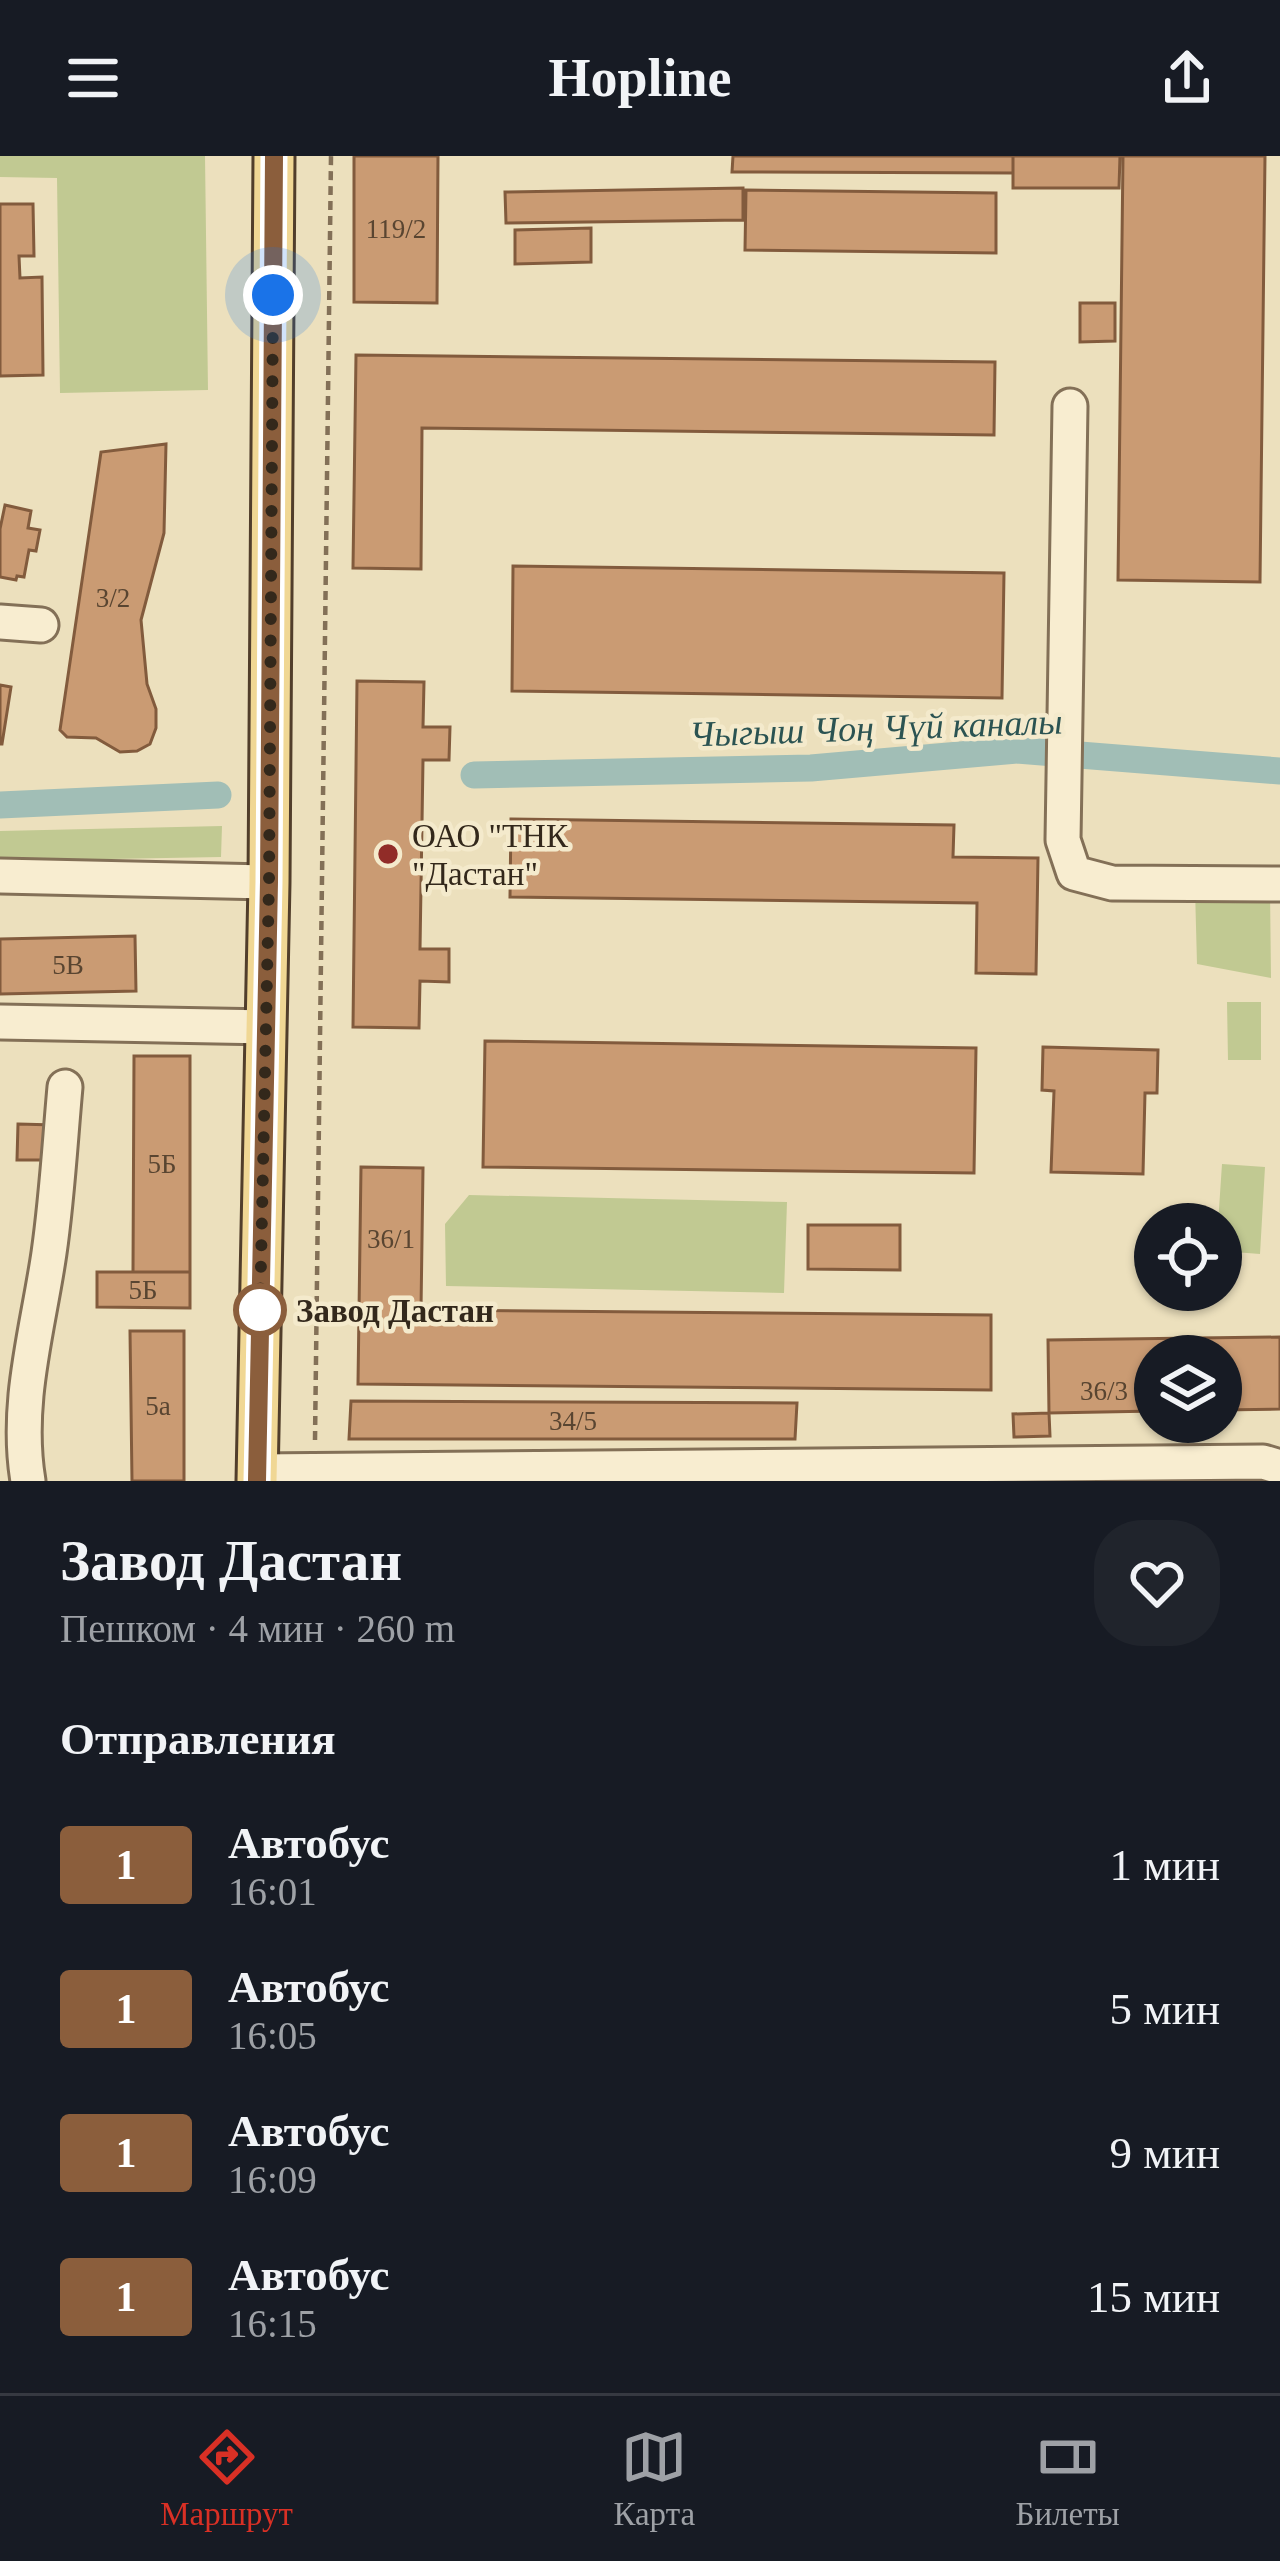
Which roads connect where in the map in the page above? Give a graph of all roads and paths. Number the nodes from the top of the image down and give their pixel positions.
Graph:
1 (274, 156) edge
2 (332, 156) edge
3 (1070, 406) dead end
4 (0, 622) edge
5 (41, 625) dead end
6 (0, 876) edge
7 (269, 882) junction
8 (1280, 884) edge
9 (0, 1022) edge
10 (264, 1028) junction
11 (65, 1087) dead end
12 (315, 1456) dead end
13 (1280, 1467) edge
14 (1141, 1472) edge
15 (257, 1476) edge
16 (28, 1481) edge

1 - 7 main road
2 - 12 path
3 - 8 street
4 - 5 street
6 - 7 street
7 - 10 main road
9 - 10 street
10 - 15 main road
11 - 16 street
13 - 14 street
14 - 15 street

